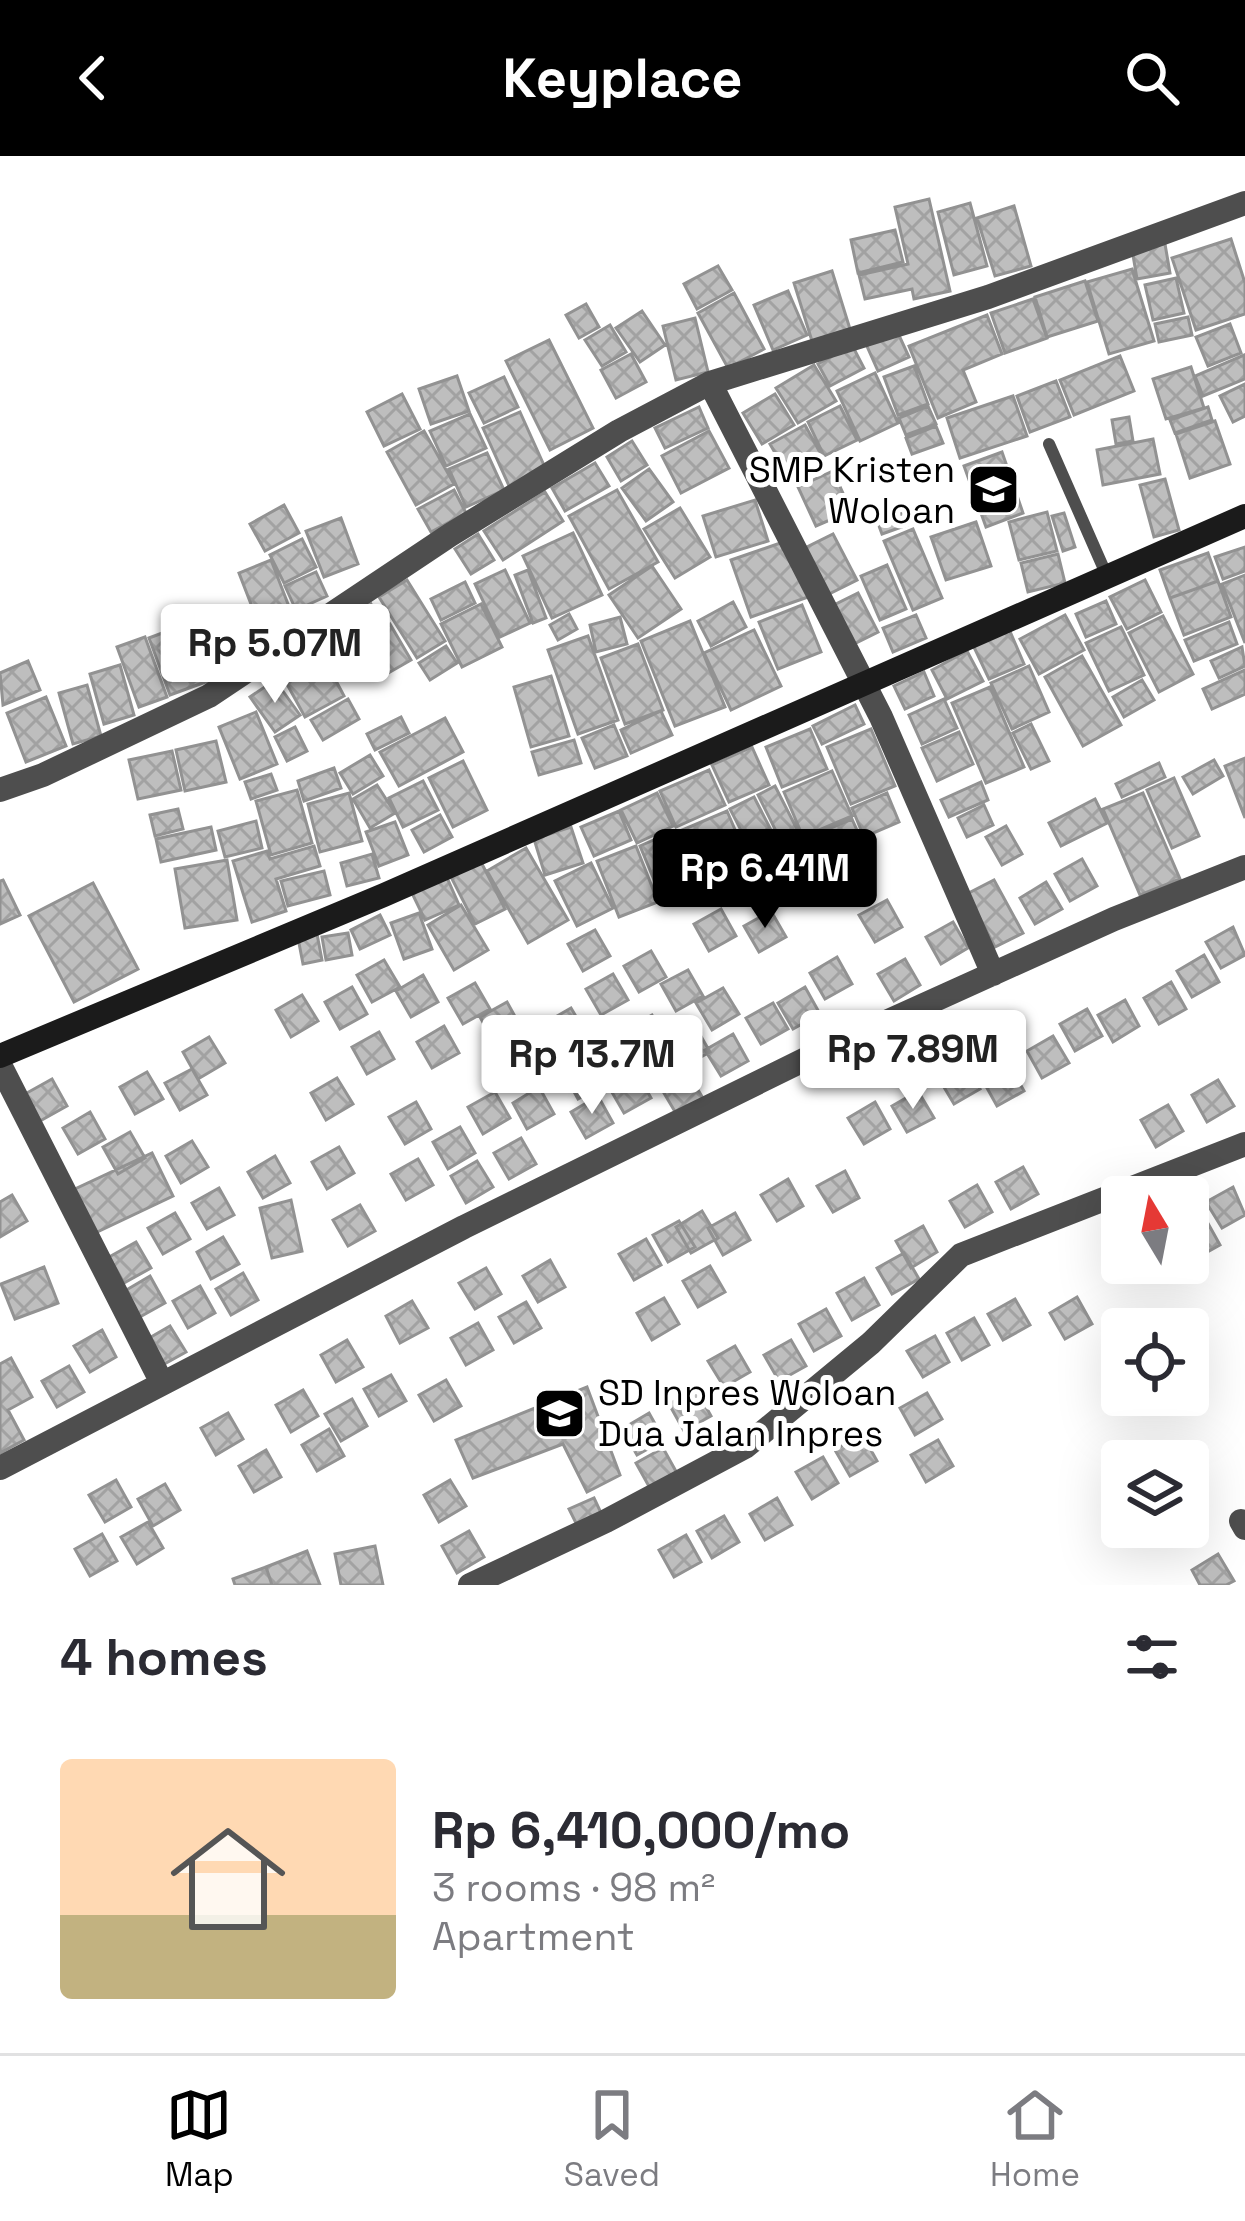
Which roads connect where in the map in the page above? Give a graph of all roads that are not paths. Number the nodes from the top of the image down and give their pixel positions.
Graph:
1 (1245, 203) edge
2 (710, 383) junction
3 (1049, 444) dead end
4 (1245, 516) edge
5 (1107, 576) junction
6 (863, 682) junction
7 (0, 790) edge
8 (1245, 867) edge
9 (993, 974) junction
10 (0, 1056) edge
11 (0, 1065) edge
12 (1245, 1144) edge
13 (161, 1382) junction
14 (0, 1468) edge
15 (470, 1585) edge

1 - 2 street
2 - 6 street
2 - 7 street
3 - 5 lane
4 - 5 main road
5 - 6 main road
6 - 9 street
6 - 10 main road
8 - 9 street
9 - 13 street
11 - 13 street
12 - 15 street
13 - 14 street

